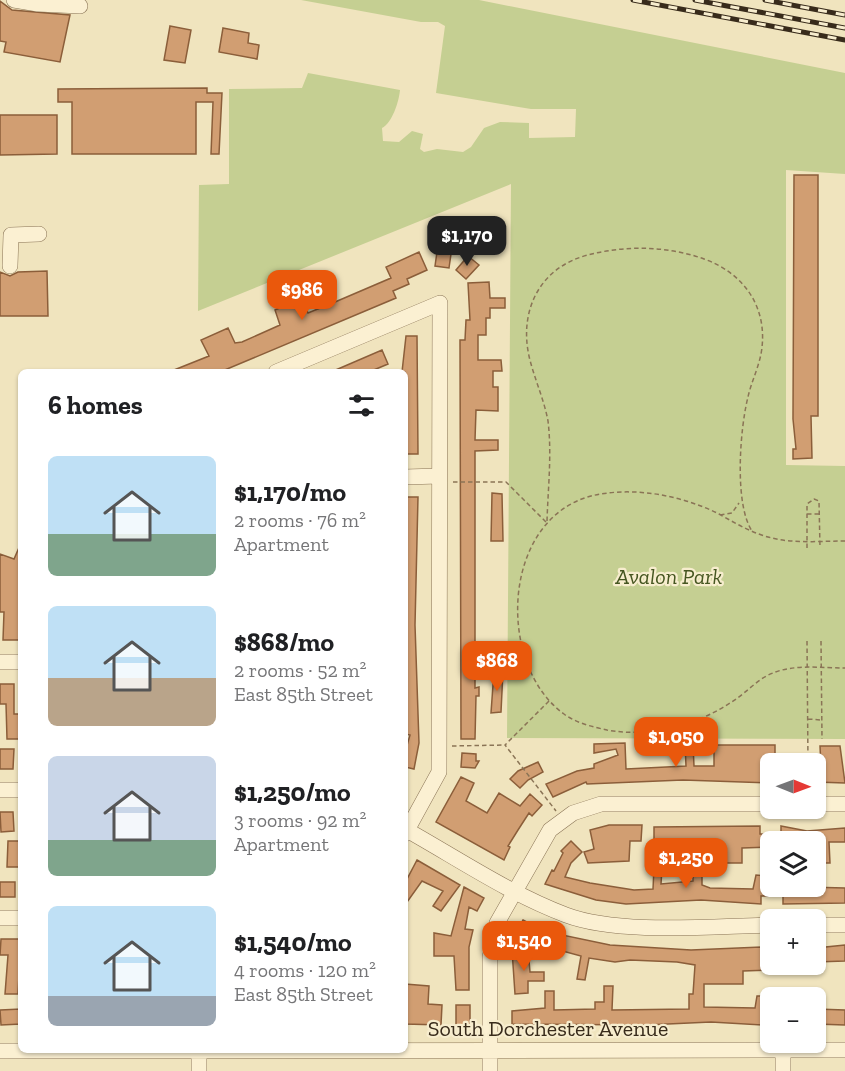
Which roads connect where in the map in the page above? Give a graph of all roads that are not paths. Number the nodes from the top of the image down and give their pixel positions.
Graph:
1 (14, 0) edge
2 (80, 6) dead end
3 (39, 234) dead end
4 (10, 266) dead end
5 (283, 369) edge
6 (408, 477) edge
7 (443, 479) junction
8 (0, 662) edge
9 (18, 662) edge
10 (0, 790) edge
11 (18, 790) edge
12 (760, 804) edge
13 (826, 804) edge
14 (845, 804) edge
15 (408, 827) edge
16 (408, 832) edge
17 (514, 890) junction
18 (0, 918) edge
19 (18, 918) edge
20 (760, 925) edge
21 (826, 925) edge
22 (845, 925) edge
23 (760, 1050) edge
24 (826, 1050) edge
25 (845, 1050) edge
26 (0, 1051) edge
27 (18, 1051) edge
28 (408, 1051) edge
29 (490, 1051) junction
30 (199, 1053) edge
31 (783, 1053) edge
32 (199, 1071) edge
33 (490, 1071) edge
34 (783, 1071) edge

1 - 2 street
3 - 4 street
5 - 7 street
6 - 7 street
7 - 15 street
8 - 9 street
10 - 11 street
12 - 17 street
13 - 14 street
16 - 17 street
17 - 20 street
17 - 29 street
18 - 19 street
21 - 22 street
23 - 29 street, South Dorchester Avenue
24 - 25 street, South Dorchester Avenue
26 - 27 street, South Dorchester Avenue
28 - 29 street, South Dorchester Avenue
29 - 33 street
30 - 32 street
31 - 34 street

